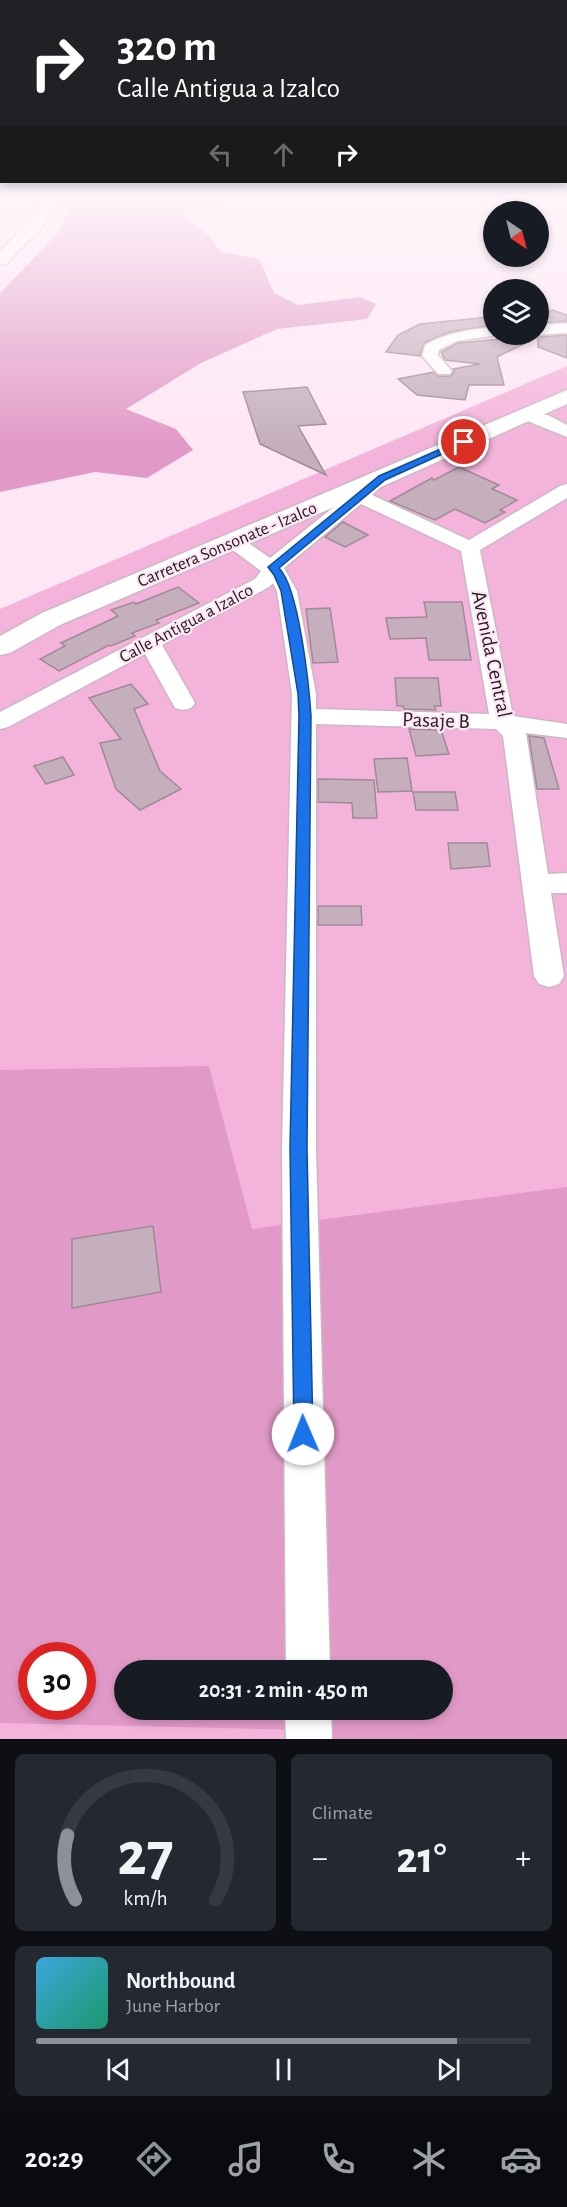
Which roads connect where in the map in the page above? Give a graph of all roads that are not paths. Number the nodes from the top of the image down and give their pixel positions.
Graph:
1 (567, 328) edge
2 (549, 329) edge
3 (483, 334) edge
4 (444, 371) dead end
5 (563, 403) edge
6 (526, 414) junction
7 (567, 432) edge
8 (382, 478) junction
9 (567, 490) edge
10 (361, 497) junction
11 (544, 504) junction
12 (567, 510) edge
13 (233, 541) junction
14 (470, 549) junction
15 (273, 567) junction
16 (149, 642) junction
17 (0, 643) edge
18 (183, 703) dead end
19 (305, 716) junction
20 (0, 722) edge
21 (502, 722) junction
22 (567, 731) edge
23 (567, 883) edge
24 (536, 884) junction
25 (549, 976) dead end
26 (308, 1660) edge
27 (308, 1720) edge
28 (309, 1739) edge

1 - 2 street
3 - 4 street
5 - 6 main road, Carretera Sonsonate - Izalco
6 - 7 street
6 - 8 main road, Carretera Sonsonate - Izalco
8 - 10 street, Calle Antigua a Izalco
8 - 13 main road, Carretera Sonsonate - Izalco
9 - 11 street
10 - 14 street
10 - 15 street, Calle Antigua a Izalco
11 - 12 street
11 - 14 street
13 - 15 street
13 - 17 main road, Carretera Sonsonate - Izalco
14 - 21 street, Avenida Central
15 - 16 street, Calle Antigua a Izalco
15 - 19 street
16 - 18 street
16 - 20 street, Calle Antigua a Izalco
19 - 21 street, Pasaje B
19 - 26 street
21 - 22 street, Pasaje B
21 - 24 street, Avenida Central
23 - 24 street
24 - 25 street, Avenida Central
27 - 28 street

